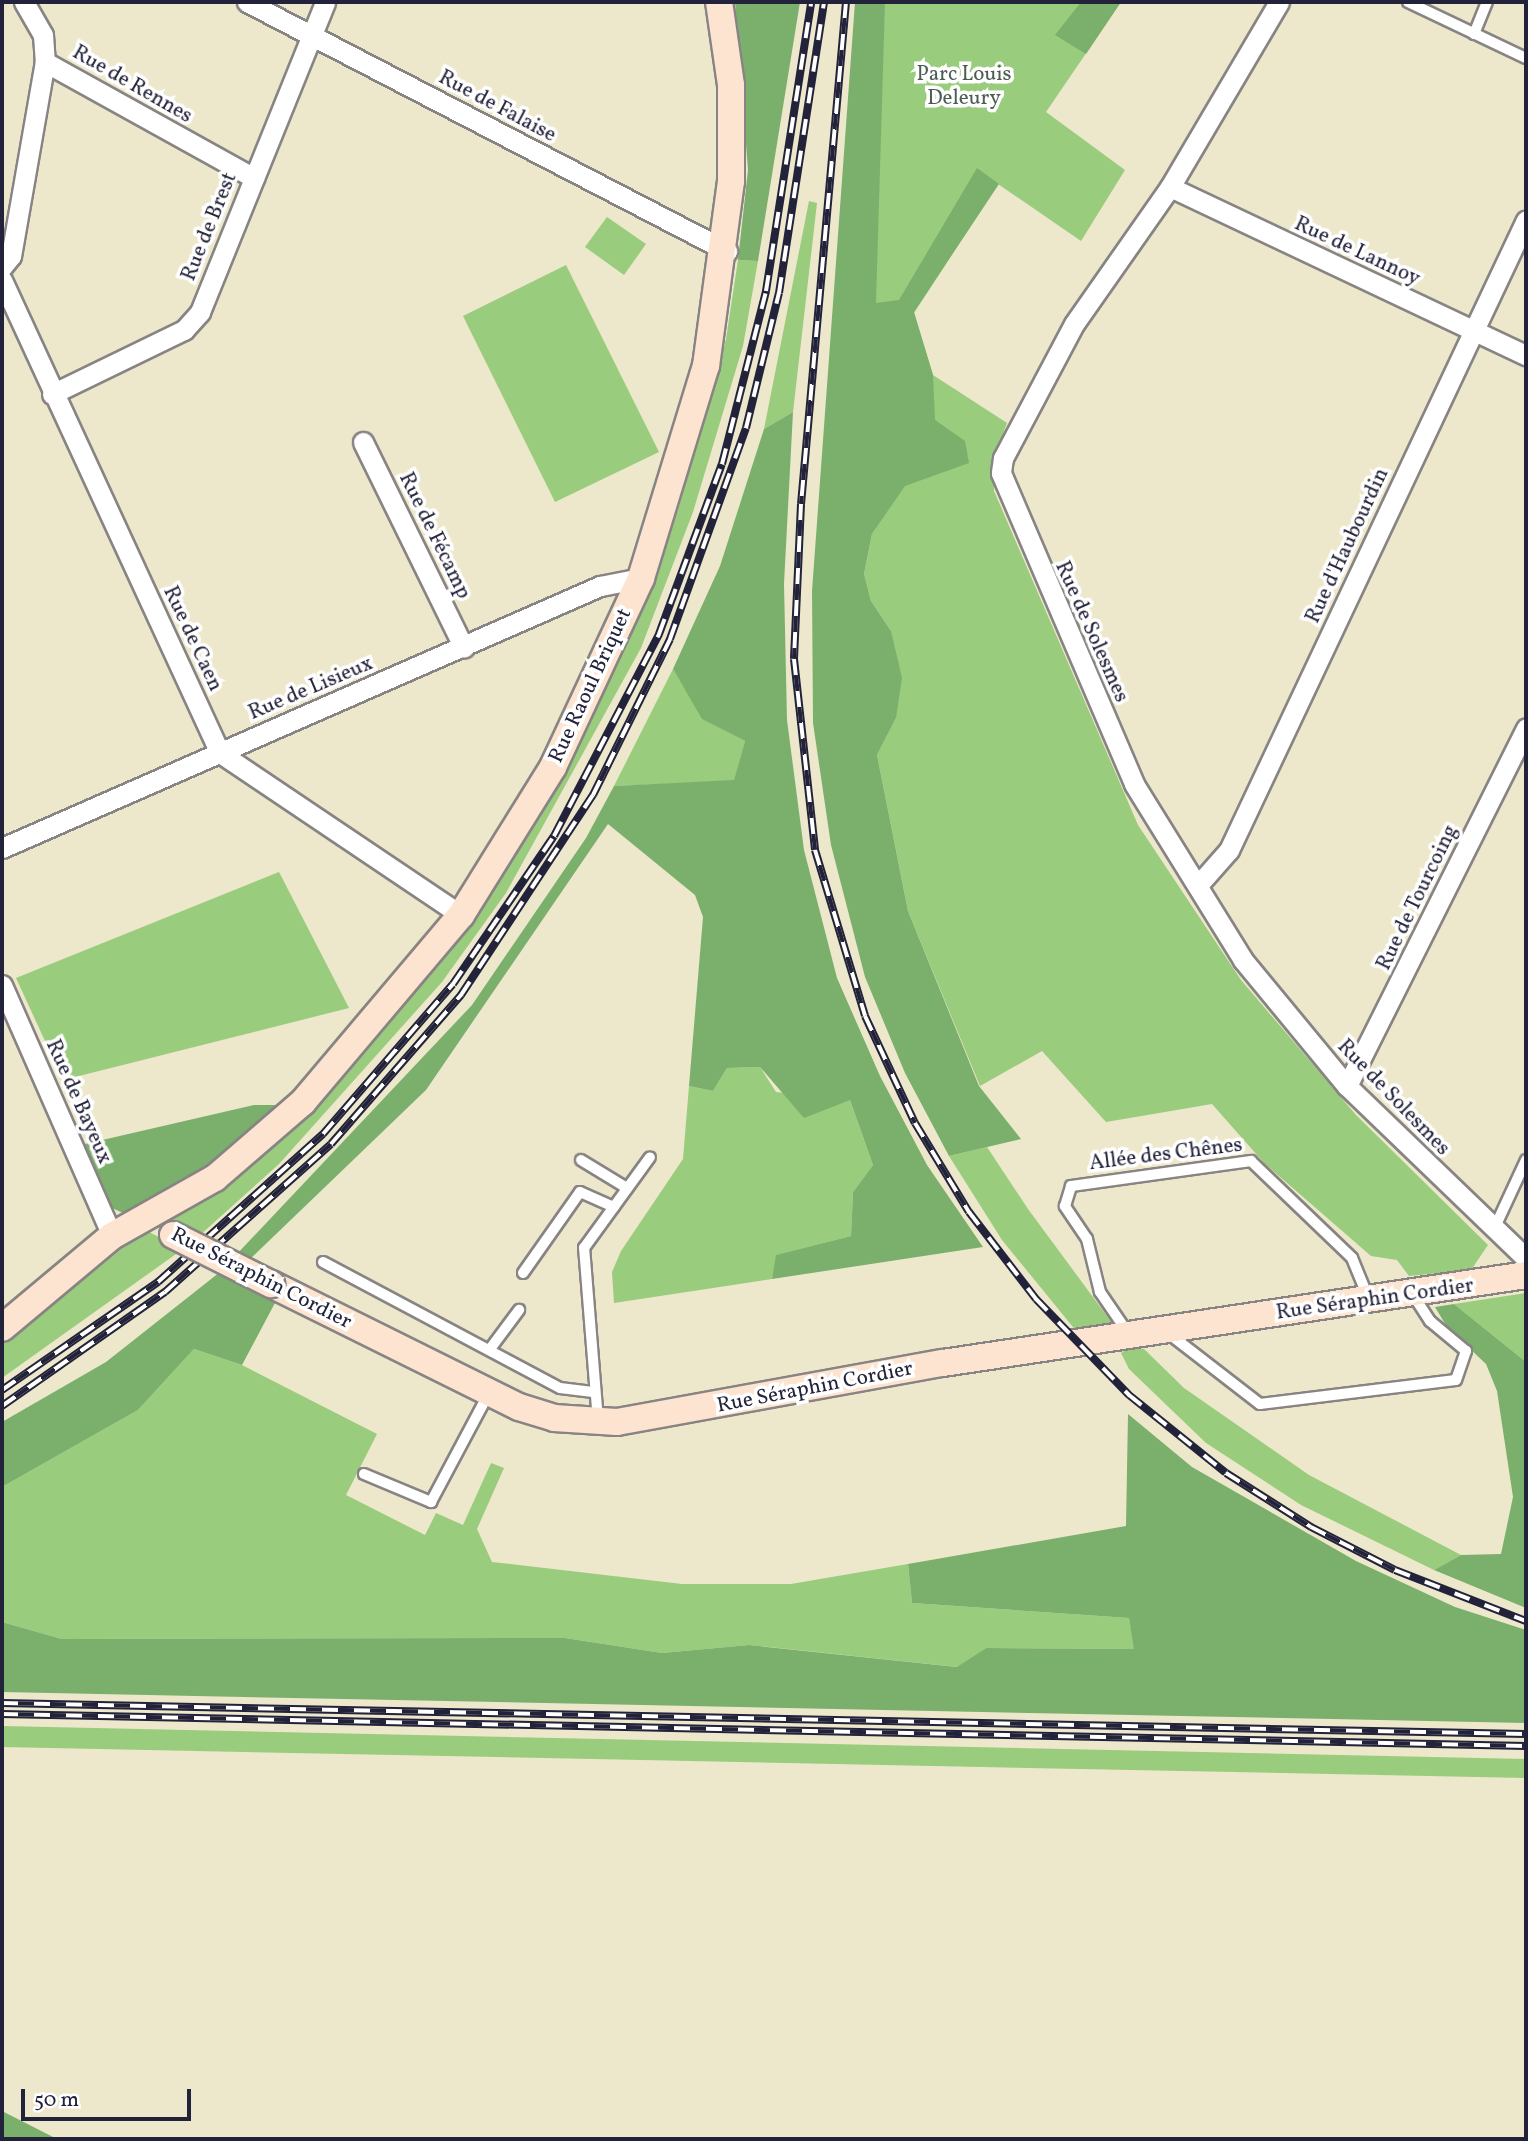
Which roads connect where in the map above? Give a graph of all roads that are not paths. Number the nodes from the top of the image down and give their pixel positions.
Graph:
1 (24, 2) edge
2 (247, 2) edge
3 (325, 2) edge
4 (719, 2) edge
5 (1279, 2) edge
6 (1408, 2) edge
7 (1487, 2) edge
8 (1474, 34) junction
9 (311, 36) junction
10 (1526, 58) edge
11 (45, 62) junction
12 (254, 178) junction
13 (1170, 187) junction
14 (1526, 220) edge
15 (727, 251) junction
16 (2, 267) edge
17 (2, 280) edge
18 (1475, 331) junction
19 (1526, 355) edge
20 (52, 394) junction
21 (363, 442) dead end
22 (640, 578) junction
23 (464, 649) junction
24 (1526, 728) edge
25 (220, 753) junction
26 (2, 848) edge
27 (1199, 884) junction
28 (461, 915) junction
29 (2, 985) edge
30 (1347, 1086) junction
31 (650, 1157) dead end
32 (582, 1160) dead end
33 (1526, 1160) edge
34 (628, 1188) junction
35 (614, 1207) junction
36 (143, 1219) junction
37 (1494, 1229) junction
38 (112, 1236) junction
39 (1526, 1258) edge
40 (323, 1262) dead end
41 (523, 1273) dead end
42 (1526, 1275) edge
43 (1413, 1294) junction
44 (1369, 1301) junction
45 (519, 1310) dead end
46 (2, 1328) edge
47 (1165, 1331) junction
48 (1130, 1336) junction
49 (490, 1349) junction
50 (593, 1392) junction
51 (488, 1394) junction
52 (598, 1421) junction
53 (364, 1474) dead end

1 - 11 street, Rue de Rennes
2 - 9 street, Rue de Falaise
3 - 9 street, Rue de Brest
4 - 15 street, Rue Raoul Briquet
5 - 13 street, Rue de Solesmes
6 - 8 lane
7 - 8 lane
8 - 10 lane
9 - 12 street, Rue de Brest
9 - 15 street, Rue de Falaise
11 - 12 street, Rue de Rennes
11 - 16 street
12 - 20 street, Rue de Brest
13 - 18 street, Rue de Lannoy
13 - 27 street, Rue de Solesmes
14 - 18 street, Rue d'Haubourdin
15 - 22 street, Rue Raoul Briquet
17 - 20 street, Rue de Caen
18 - 19 street, Rue de Lannoy
18 - 27 street, Rue d'Haubourdin
20 - 25 street, Rue de Caen
21 - 23 street, Rue de Fécamp
22 - 23 street, Rue de Lisieux
22 - 28 street, Rue Raoul Briquet
23 - 25 street, Rue de Lisieux
24 - 30 street, Rue de Tourcoing
25 - 26 street, Rue de Lisieux
25 - 28 street
27 - 30 street, Rue de Solesmes
28 - 36 street, Rue Raoul Briquet
29 - 38 street, Rue de Bayeux
30 - 37 street, Rue de Solesmes
31 - 34 lane
32 - 34 lane
33 - 37 lane
34 - 35 lane
35 - 41 lane
35 - 50 lane
36 - 38 street, Rue Raoul Briquet
36 - 51 street, Rue Séraphin Cordier, bridge
37 - 39 street, Rue de Solesmes
38 - 46 street, Rue Raoul Briquet
40 - 49 lane
42 - 43 street, Rue Séraphin Cordier
43 - 44 street, Rue Séraphin Cordier
43 - 47 lane
44 - 47 street, Rue Séraphin Cordier
44 - 48 lane, Allée des Chênes
45 - 49 lane
47 - 48 street, Rue Séraphin Cordier
48 - 52 street, Rue Séraphin Cordier
49 - 50 lane
50 - 52 lane
51 - 52 street, Rue Séraphin Cordier
51 - 53 lane

